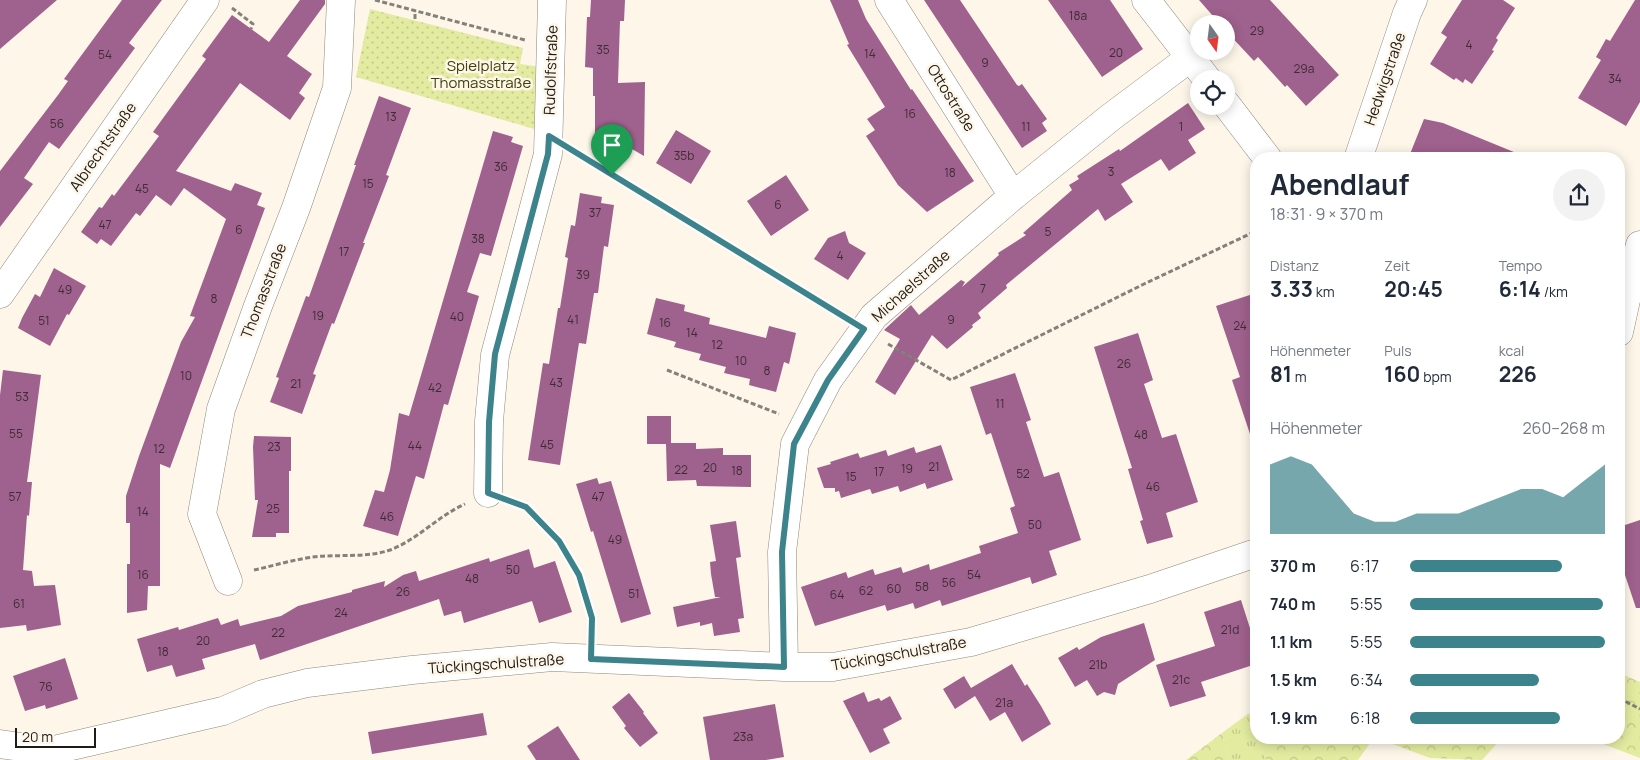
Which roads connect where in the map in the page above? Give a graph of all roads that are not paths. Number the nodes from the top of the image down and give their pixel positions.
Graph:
1 (341, 0) edge
2 (552, 0) edge
3 (889, 0) edge
4 (1146, 0) edge
5 (1413, 0) edge
6 (217, 3) edge
7 (1190, 56) edge
8 (1190, 58) edge
9 (1234, 115) edge
10 (1263, 152) edge
11 (1360, 152) edge
12 (1013, 196) junction
13 (1640, 245) edge
14 (0, 294) edge
15 (1628, 308) edge
16 (488, 493) road end
17 (1250, 555) edge
18 (228, 581) road end
19 (784, 667) junction
20 (0, 744) edge

1 - 18 street, Thomasstraße
2 - 16 street, Rudolfstraße
3 - 12 street, Ottostraße
4 - 7 street
5 - 11 street, Hedwigstraße
6 - 14 street, Albrechtstraße
8 - 12 street, Michaelstraße
9 - 10 street
12 - 19 street, Michaelstraße
13 - 15 street
17 - 19 street, Tückingschulstraße
19 - 20 street, Tückingschulstraße

